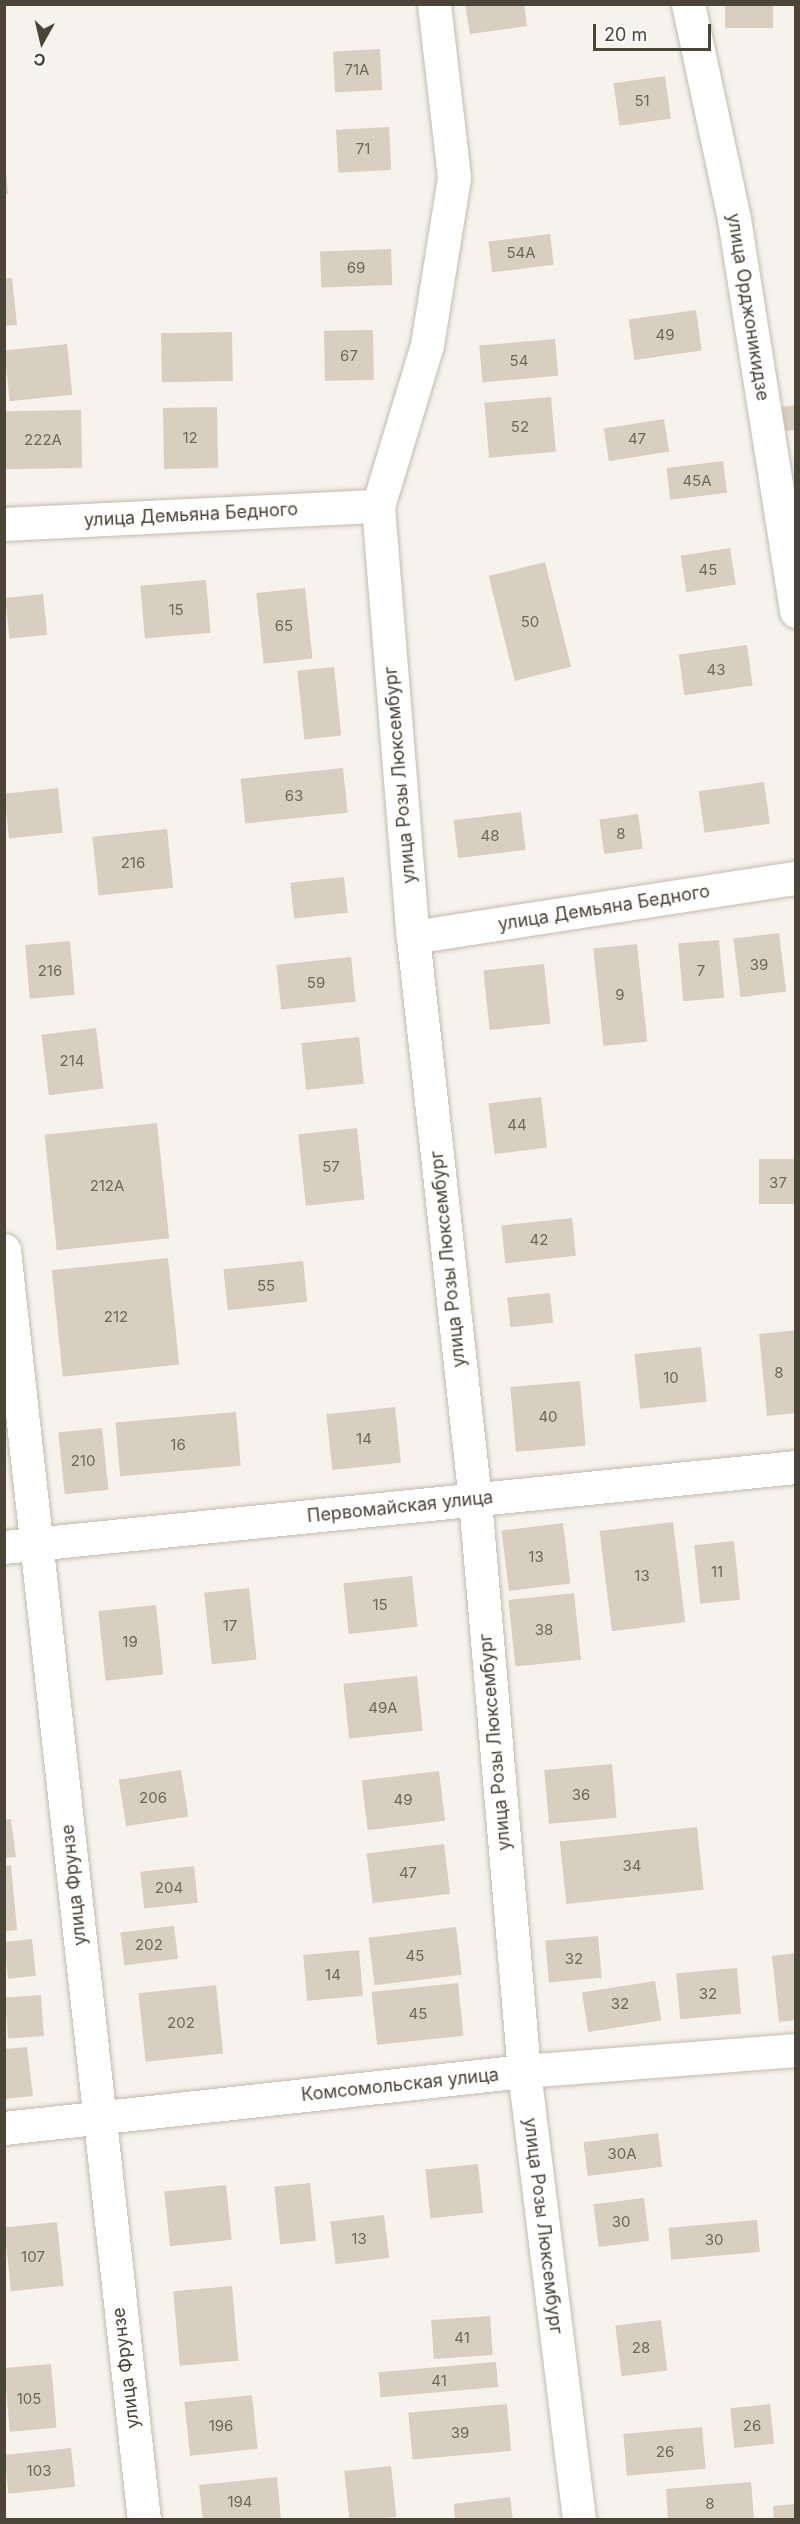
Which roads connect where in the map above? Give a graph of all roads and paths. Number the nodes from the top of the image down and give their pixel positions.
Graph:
1 (434, 4) edge
2 (688, 4) edge
3 (378, 506) junction
4 (4, 524) edge
5 (795, 611) edge
6 (795, 878) edge
7 (413, 937) junction
8 (4, 1250) edge
9 (795, 1467) edge
10 (475, 1500) junction
11 (39, 1544) junction
12 (4, 1547) edge
13 (795, 2050) edge
14 (524, 2071) junction
15 (98, 2118) junction
16 (4, 2128) edge
17 (144, 2520) edge
18 (579, 2520) edge

1 - 3 street, улица Розы Люксембург
2 - 5 street, улица Орджоникидзе
3 - 4 street, улица Демьяна Бедного
3 - 7 street, улица Розы Люксембург
6 - 7 street, улица Демьяна Бедного
7 - 10 street, улица Розы Люксембург
8 - 11 street, улица Фрунзе
9 - 10 street, Первомайская улица
10 - 11 street, Первомайская улица
10 - 14 street, улица Розы Люксембург
11 - 12 street, Первомайская улица
11 - 15 street, улица Фрунзе
13 - 14 street, Комсомольская улица
14 - 15 street, Комсомольская улица
14 - 18 street, улица Розы Люксембург
15 - 16 street, Комсомольская улица
15 - 17 street, улица Фрунзе

